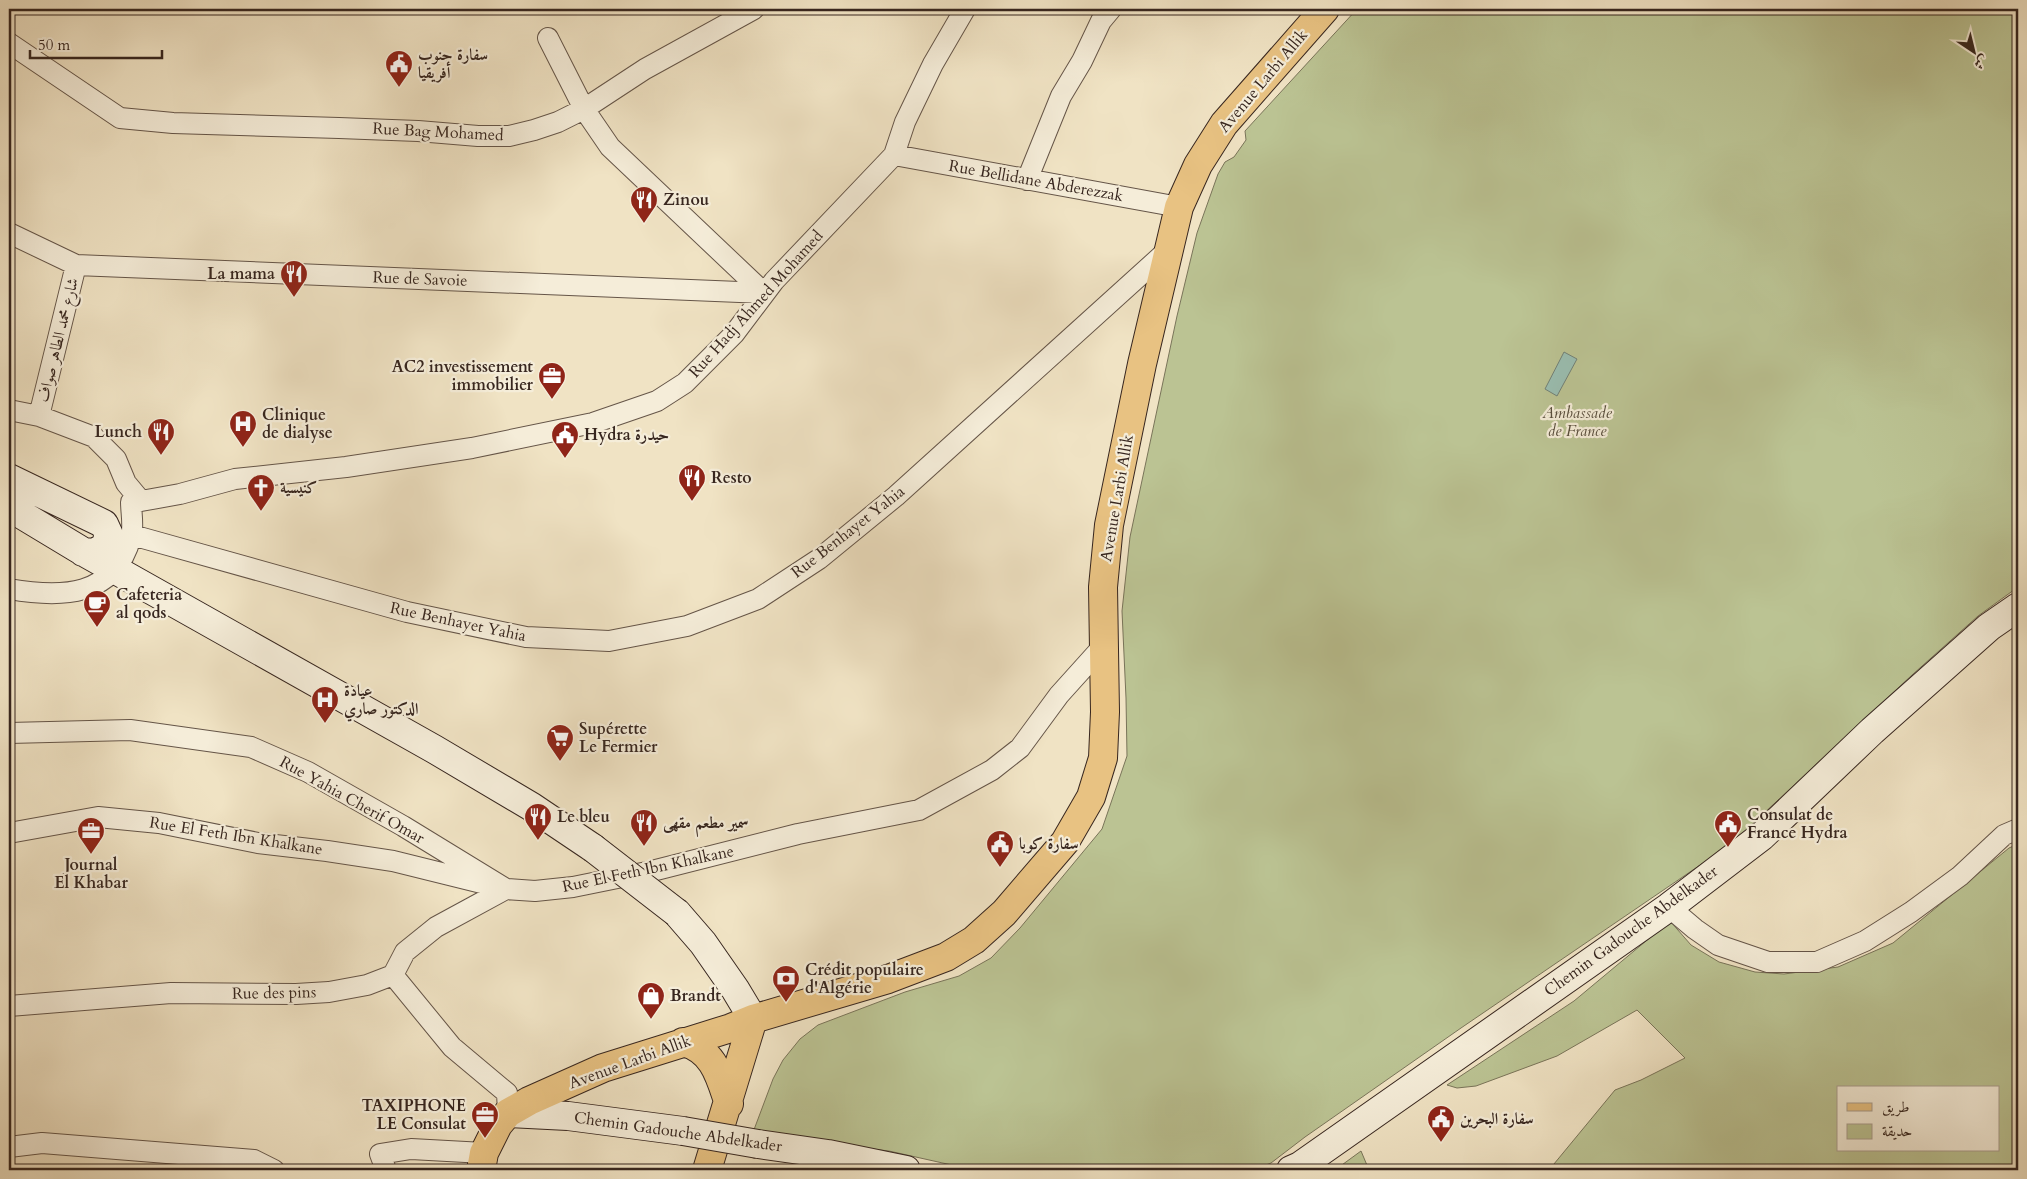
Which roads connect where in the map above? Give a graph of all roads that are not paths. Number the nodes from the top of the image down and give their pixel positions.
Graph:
1 (754, 9) edge
2 (965, 9) edge
3 (1111, 9) edge
4 (1325, 9) edge
5 (548, 38) dead end
6 (9, 43) edge
7 (584, 109) junction
8 (894, 155) junction
9 (1027, 180) junction
10 (1179, 207) junction
11 (9, 233) edge
12 (1169, 249) junction
13 (76, 265) junction
14 (764, 292) junction
15 (9, 410) edge
16 (39, 416) junction
17 (9, 478) edge
18 (141, 501) junction
19 (9, 507) edge
20 (111, 530) junction
21 (83, 552) junction
22 (113, 567) junction
23 (9, 589) edge
24 (2018, 607) edge
25 (1104, 645) junction
26 (9, 733) edge
27 (2018, 829) edge
28 (9, 833) edge
29 (506, 889) junction
30 (1669, 907) junction
31 (392, 974) junction
32 (809, 1004) junction
33 (9, 1006) edge
34 (742, 1024) junction
35 (683, 1042) junction
36 (728, 1104) junction
37 (508, 1112) junction
38 (9, 1148) edge
39 (482, 1162) edge
40 (274, 1170) edge
41 (386, 1170) edge
42 (707, 1170) edge
43 (906, 1170) edge
44 (1291, 1170) edge

1 - 7 street, Rue Bag Mohamed
2 - 8 street, Rue Hadj Ahmed Mohamed
3 - 9 street
4 - 10 main road, Avenue Larbi Allik
5 - 7 street
6 - 7 street, Rue Bag Mohamed
7 - 14 street
8 - 9 street, Rue Bellidane Abderezzak
8 - 14 street, Rue Hadj Ahmed Mohamed
9 - 10 street, Rue Bellidane Abderezzak
10 - 12 main road, Avenue Larbi Allik
11 - 13 street
12 - 20 street, Rue Benhayet Yahia
12 - 25 main road, Avenue Larbi Allik
13 - 14 street, Rue de Savoie
13 - 16 street, شارع محمد الطاهر صواف
14 - 18 street, Rue Hadj Ahmed Mohamed
15 - 16 street
16 - 18 street
17 - 20 street
18 - 20 street
19 - 21 street
20 - 21 street
20 - 22 street
21 - 22 street
22 - 23 street
22 - 34 street, bridge
24 - 30 street, Chemin Gadouche Abdelkader
25 - 29 street, Rue El Feth Ibn Khalkane
25 - 32 main road, Avenue Larbi Allik
26 - 29 street, Rue Yahia Cherif Omar
27 - 30 street
28 - 29 street, Rue El Feth Ibn Khalkane
29 - 31 street
30 - 44 street, Chemin Gadouche Abdelkader
31 - 33 street, Rue des pins
31 - 37 street
32 - 34 main road, Avenue Larbi Allik
32 - 36 main road
34 - 35 main road, Avenue Larbi Allik
34 - 36 main road
35 - 36 main road
35 - 37 main road, Avenue Larbi Allik
36 - 42 main road
37 - 39 main road, Avenue Larbi Allik
37 - 43 street, Chemin Gadouche Abdelkader, bridge
38 - 40 street
39 - 41 street

